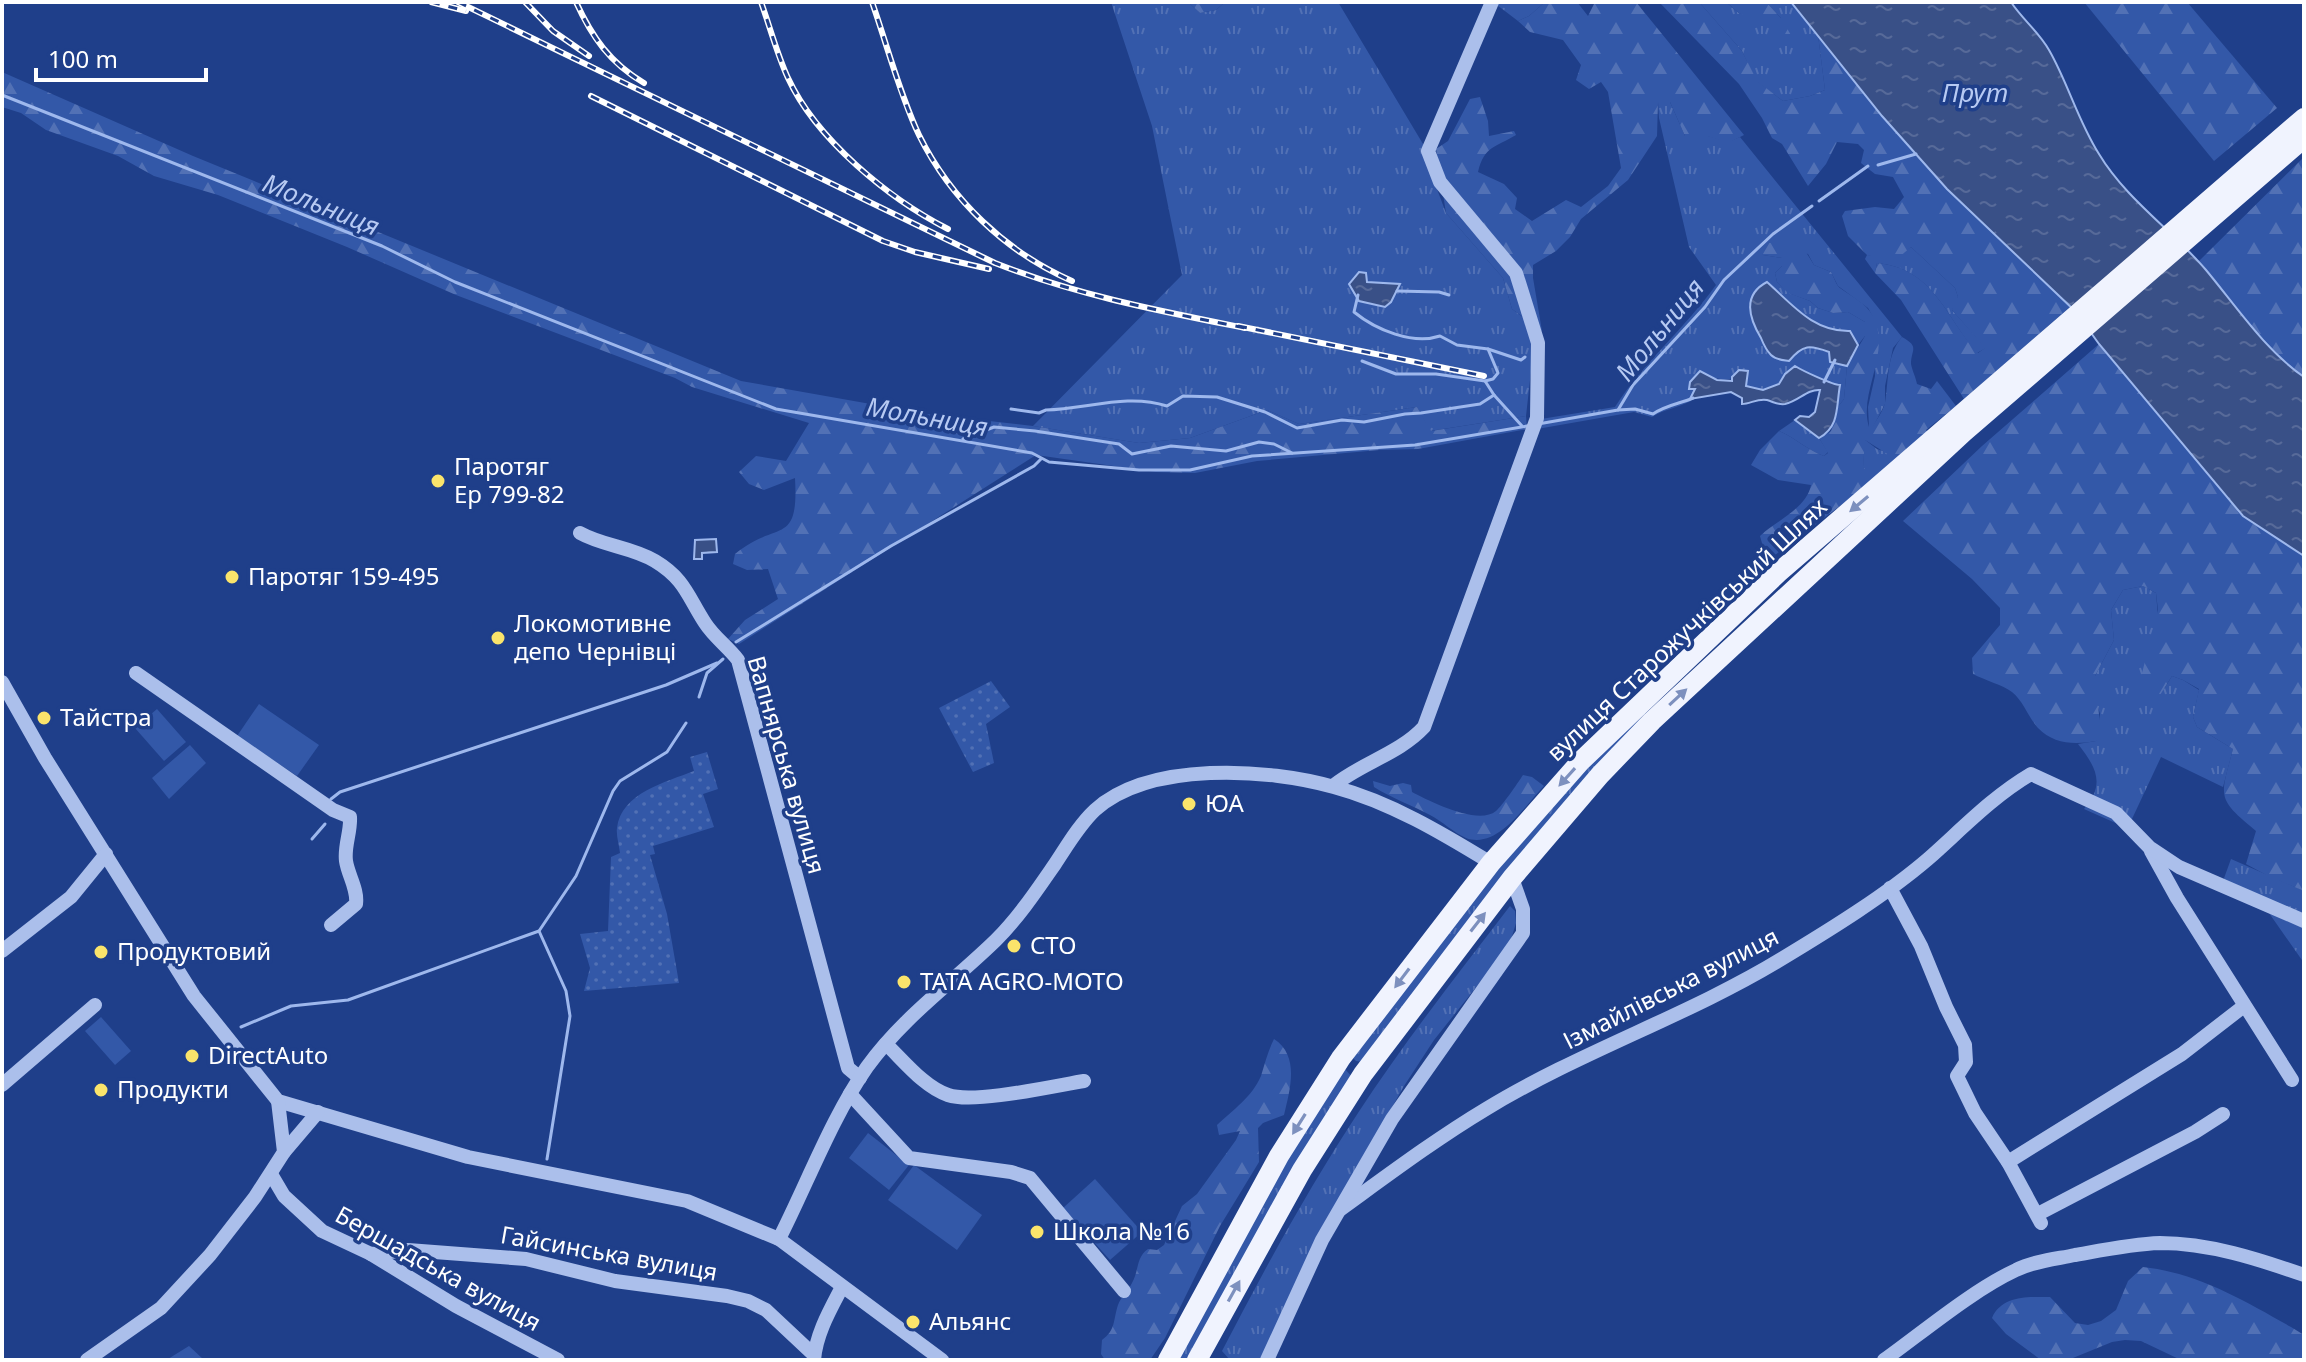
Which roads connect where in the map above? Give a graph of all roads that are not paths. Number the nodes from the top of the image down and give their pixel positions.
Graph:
1 (1492, 2) edge
2 (2304, 118) edge
3 (2304, 138) edge
4 (1962, 424) junction
5 (580, 533) dead end
6 (136, 673) dead end
7 (2, 682) edge
8 (1638, 705) junction
9 (1652, 721) junction
10 (1333, 786) junction
11 (2149, 847) junction
12 (106, 854) junction
13 (1491, 863) junction
14 (1512, 878) junction
15 (1890, 888) junction
16 (2304, 921) edge
17 (331, 925) dead end
18 (2, 951) edge
19 (95, 1005) dead end
20 (2244, 1006) junction
21 (886, 1044) junction
22 (1341, 1058) junction
23 (1363, 1074) junction
24 (860, 1078) junction
25 (2292, 1080) dead end
26 (1084, 1081) dead end
27 (2, 1085) edge
28 (850, 1094) junction
29 (278, 1101) junction
30 (318, 1112) junction
31 (2223, 1114) dead end
32 (284, 1152) junction
33 (2008, 1162) junction
34 (271, 1174) junction
35 (1341, 1209) junction
36 (779, 1239) junction
37 (371, 1254) junction
38 (2304, 1275) edge
39 (842, 1287) junction
40 (1124, 1291) dead end
41 (814, 1357) edge
42 (87, 1360) edge
43 (558, 1360) edge
44 (942, 1360) edge
45 (1168, 1360) edge
46 (1197, 1360) edge
47 (1267, 1360) edge
48 (1884, 1360) edge

1 - 10 street
2 - 4 main road, вулиця Старожучківський Шлях
3 - 4 main road, вулиця Старожучківський Шлях
4 -> 8 main road, вулиця Старожучківський Шлях
9 -> 4 main road, вулиця Старожучківський Шлях
5 - 24 street, Вапнярська вулиця
6 - 17 street
7 - 12 street
8 - 9 main road
8 -> 13 main road, вулиця Старожучківський Шлях
9 - 14 main road, вулиця Старожучківський Шлях
10 - 13 street
10 - 21 street
11 - 15 street, Ізмайлівська вулиця
11 - 16 street
11 - 20 street
12 - 18 street
12 - 29 street
13 -> 22 main road, вулиця Старожучківський Шлях
23 -> 14 main road, вулиця Старожучківський Шлях
14 - 35 street
15 - 33 street
15 - 35 street, Ізмайлівська вулиця
19 - 27 street
20 - 25 street
20 - 33 street
21 - 24 street
21 - 26 street
22 - 23 main road
22 -> 45 main road, вулиця Старожучківський Шлях
46 -> 23 main road, вулиця Старожучківський Шлях
24 - 28 street
28 - 36 street
28 - 40 street
29 - 30 street
29 - 32 street
30 - 32 street
30 - 36 street
31 - 33 street
32 - 34 street
34 - 37 street, Бершадська вулиця
34 - 42 street
35 - 47 street, Ізмайлівська вулиця
36 - 39 street
37 - 41 street, Гайсинська вулиця
37 - 43 street, Бершадська вулиця
38 - 48 street
39 - 41 street
39 - 44 street

